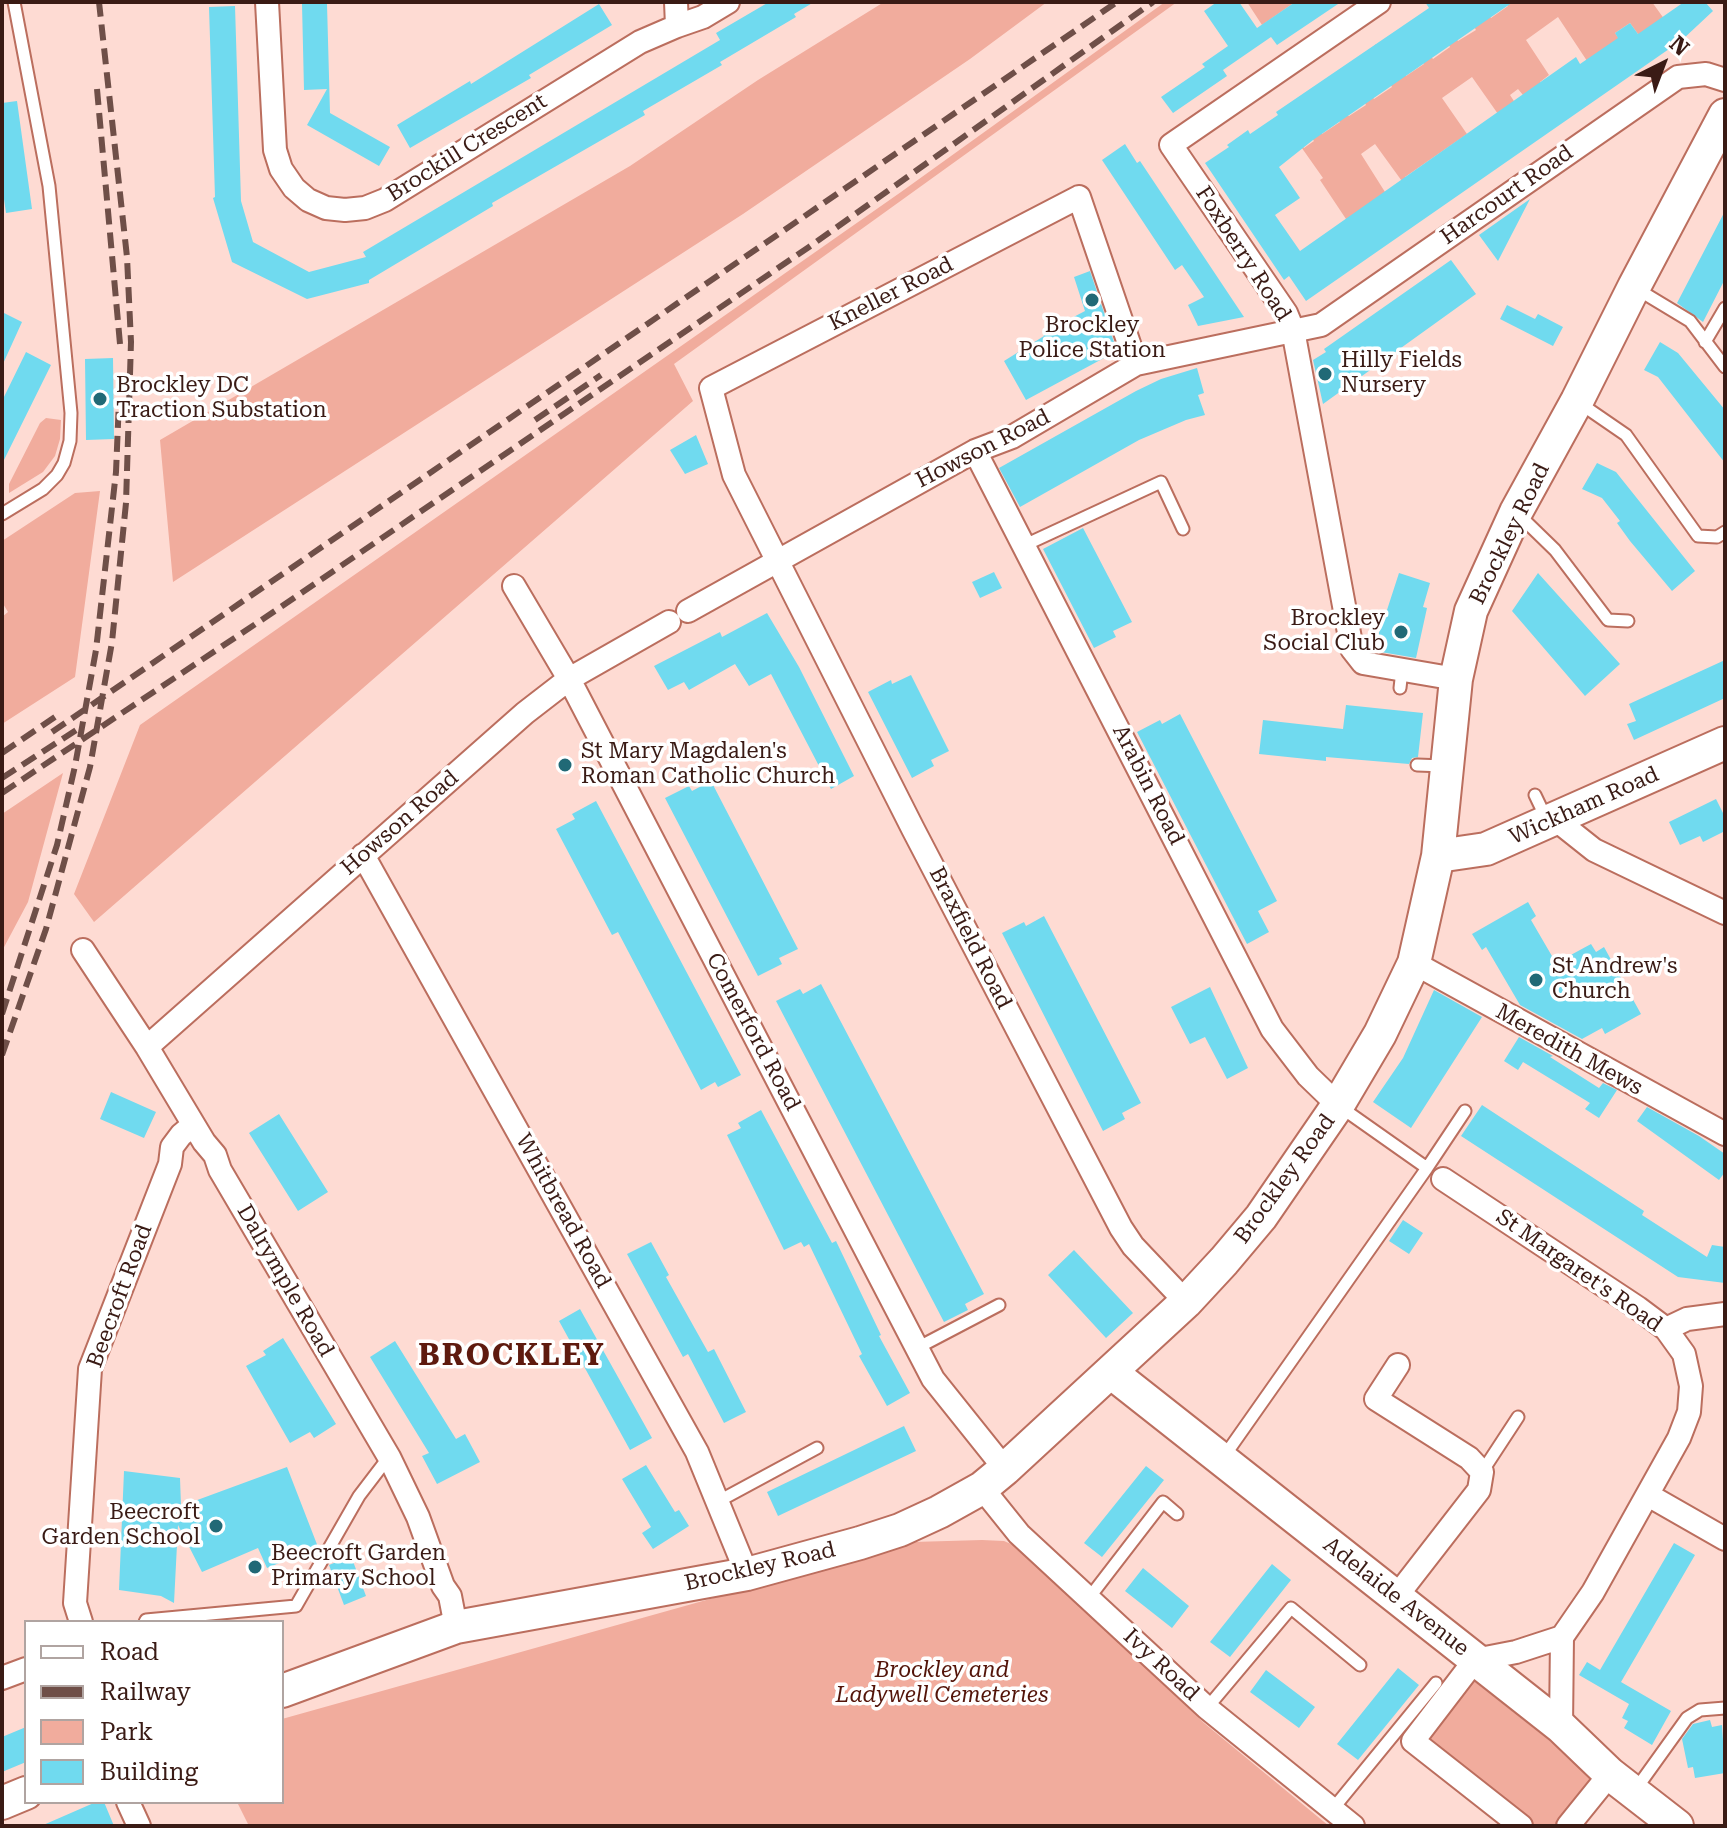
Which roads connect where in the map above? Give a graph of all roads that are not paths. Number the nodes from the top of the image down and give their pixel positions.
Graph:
1 (14, 2) edge
2 (267, 2) edge
3 (676, 2) edge
4 (728, 2) edge
5 (1379, 2) edge
6 (677, 26) junction
7 (1725, 80) edge
8 (1725, 115) edge
9 (1634, 287) junction
10 (1725, 308) edge
11 (1293, 330) junction
12 (1705, 342) junction
13 (1136, 364) junction
14 (1725, 367) edge
15 (1577, 401) junction
16 (975, 451) junction
17 (1516, 512) junction
18 (2, 514) edge
19 (1183, 529) dead end
20 (1725, 532) edge
21 (1025, 545) junction
22 (777, 560) junction
23 (514, 586) dead end
24 (1628, 621) dead end
25 (569, 679) junction
26 (1456, 679) junction
27 (1725, 743) edge
28 (1417, 765) dead end
29 (1449, 767) junction
30 (1546, 812) junction
31 (363, 855) junction
32 (1438, 856) junction
33 (1725, 913) edge
34 (83, 950) dead end
35 (1414, 963) junction
36 (147, 1047) junction
37 (1338, 1105) junction
38 (1465, 1111) dead end
39 (193, 1125) junction
40 (1725, 1134) edge
41 (1435, 1173) junction
42 (1186, 1302) junction
43 (999, 1305) dead end
44 (1725, 1314) edge
45 (1666, 1329) junction
46 (917, 1348) junction
47 (1398, 1365) dead end
48 (1112, 1373) junction
49 (1518, 1417) dead end
50 (817, 1448) dead end
51 (389, 1457) junction
52 (1222, 1460) junction
53 (1482, 1472) junction
54 (994, 1479) junction
55 (1648, 1495) junction
56 (717, 1502) junction
57 (1177, 1514) dead end
58 (1725, 1539) edge
59 (747, 1574) junction
60 (1396, 1597) junction
61 (1089, 1598) junction
62 (80, 1620) edge
63 (146, 1620) edge
64 (456, 1627) junction
65 (1562, 1637) junction
66 (1475, 1660) junction
67 (1360, 1665) dead end
68 (24, 1670) edge
69 (2, 1678) edge
70 (1436, 1683) dead end
71 (284, 1690) edge
72 (1207, 1708) junction
73 (1725, 1708) edge
74 (1561, 1727) junction
75 (1622, 1784) junction
76 (24, 1794) edge
77 (2, 1803) edge
78 (129, 1804) edge
79 (1331, 1810) junction
80 (139, 1826) edge
81 (1353, 1826) edge
82 (1521, 1826) edge
83 (1568, 1826) edge
84 (1677, 1826) edge

1 - 18 lane
2 - 6 street, Brockill Crescent
3 - 6 street
4 - 6 street, Brockill Crescent
5 - 11 street, Foxberry Road
7 - 11 street, Harcourt Road
8 - 9 main road, Brockley Road
9 - 12 lane
9 - 15 main road, Brockley Road
10 - 12 lane
11 - 13 street, Howson Road
11 - 26 street, Foxberry Road
12 - 14 lane
13 - 16 street, Howson Road
13 - 22 street, Kneller Road
15 - 17 main road, Brockley Road
15 - 20 lane
16 - 21 street, Arabin Road
16 - 22 street, Howson Road
17 - 24 lane
17 - 26 main road, Brockley Road
19 - 21 lane
21 - 37 street, Arabin Road
22 - 25 street, Howson Road
22 - 42 street, Braxfield Road
23 - 25 street, Comerford Road
25 - 31 street, Howson Road
25 - 46 street, Comerford Road
26 - 29 main road, Brockley Road
27 - 30 main road, Wickham Road
28 - 29 lane
29 - 32 main road, Brockley Road
30 - 32 main road, Wickham Road
30 - 33 street
31 - 36 street, Howson Road
31 - 56 street, Whitbread Road
32 - 35 main road, Brockley Road
34 - 36 street, Dalrymple Road
35 - 37 main road, Brockley Road
35 - 40 street, Meredith Mews
36 - 39 street, Dalrymple Road
37 - 41 lane
37 - 42 main road, Brockley Road
38 - 41 lane
39 - 51 street, Dalrymple Road
39 - 62 street, Beecroft Road
41 - 45 street, St Margaret's Road
41 - 52 lane
42 - 48 main road, Brockley Road
43 - 46 lane
44 - 45 street
45 - 55 street, St Margaret's Road
46 - 54 street, Comerford Road
47 - 53 street
48 - 52 main road, Adelaide Avenue
48 - 54 main road, Brockley Road
49 - 53 lane
50 - 56 lane
51 - 63 lane
51 - 64 street, Dalrymple Road
52 - 60 main road, Adelaide Avenue
53 - 60 street
54 - 59 main road, Brockley Road
54 - 61 street, Ivy Road
55 - 58 street
55 - 65 street, St Margaret's Road
56 - 59 street, Whitbread Road
57 - 61 lane
59 - 64 main road, Brockley Road
60 - 66 main road, Adelaide Avenue
61 - 72 street, Ivy Road
64 - 71 main road, Brockley Road
65 - 66 street
65 - 74 street
66 - 74 main road, Adelaide Avenue
66 - 82 street
67 - 72 lane
68 - 69 street
70 - 79 lane
72 - 79 street, Ivy Road
73 - 75 lane
74 - 75 main road, Adelaide Avenue
75 - 83 street
75 - 84 main road, Adelaide Avenue
76 - 77 main road
78 - 80 street
79 - 81 street, Ivy Road

